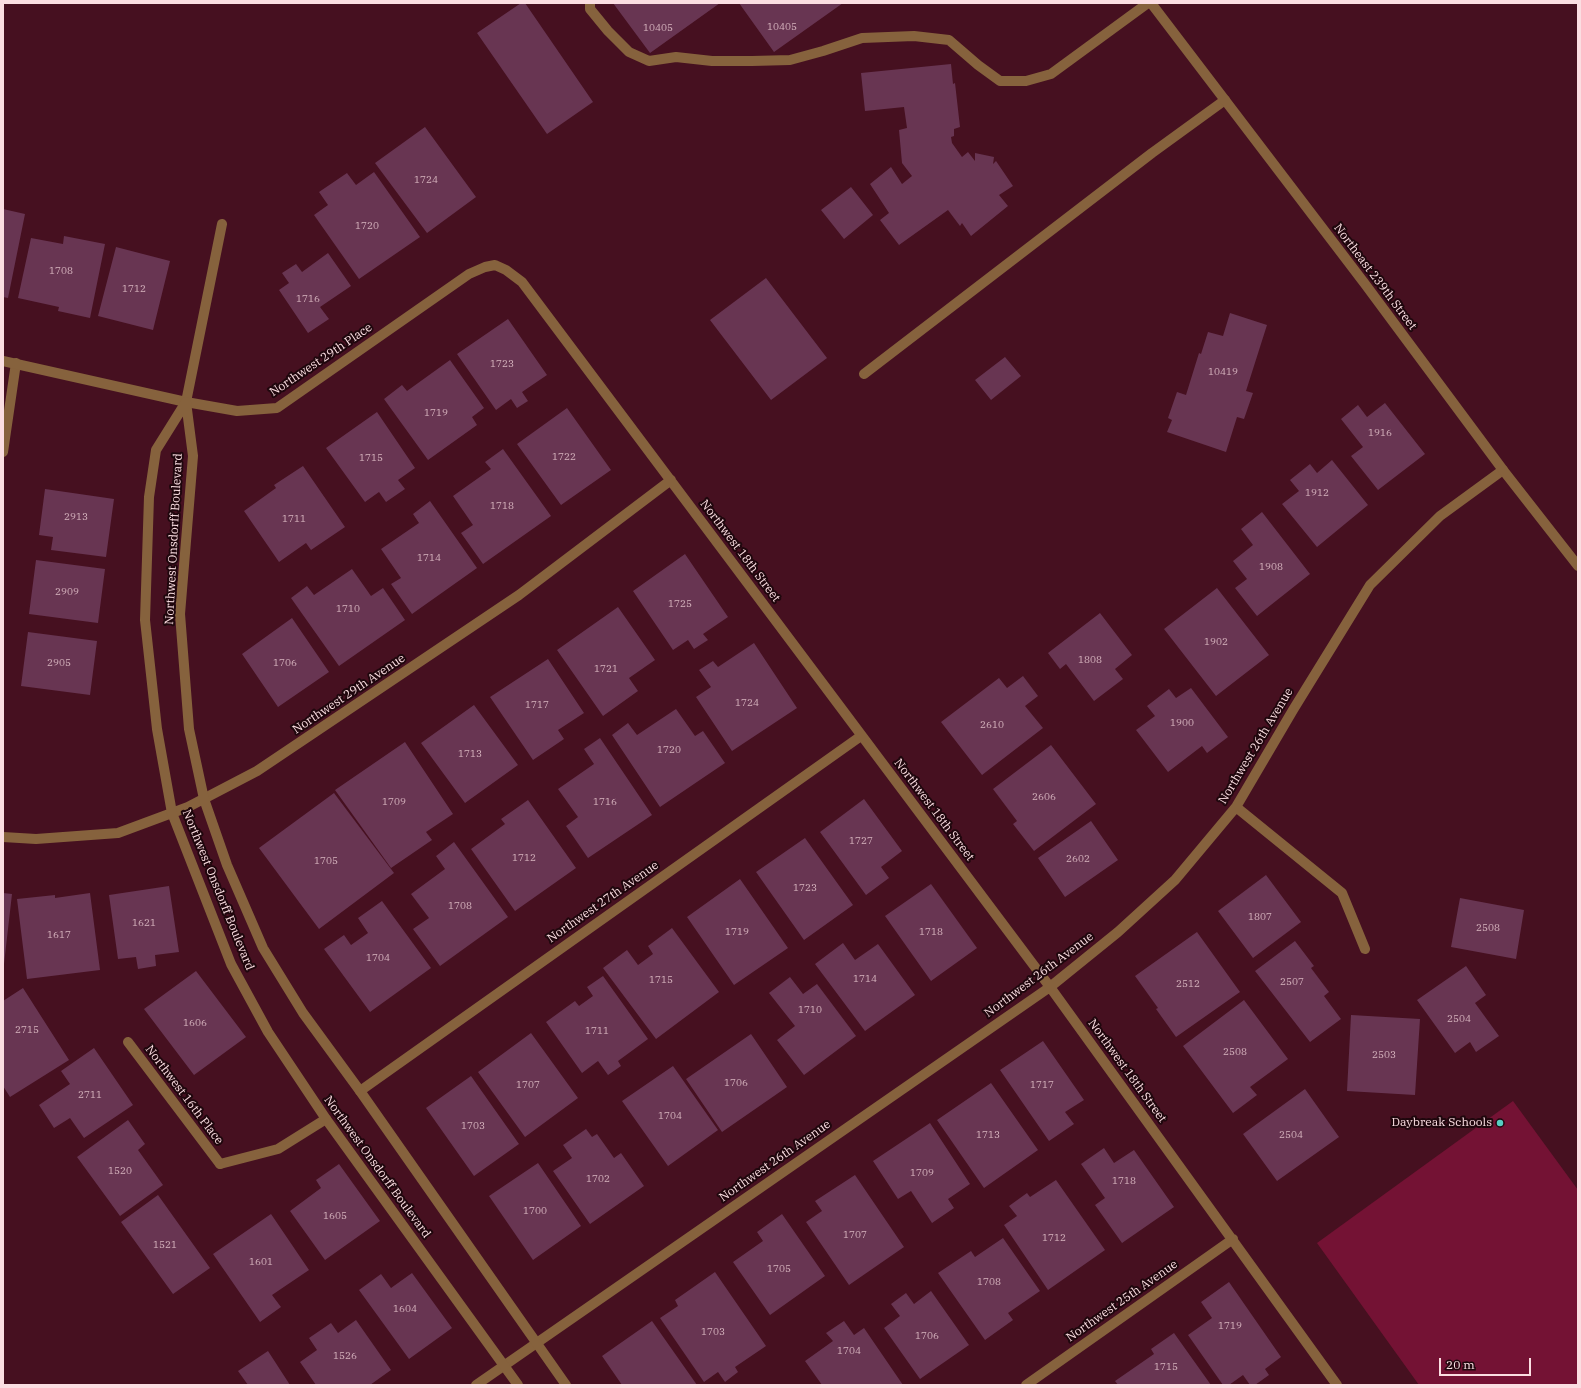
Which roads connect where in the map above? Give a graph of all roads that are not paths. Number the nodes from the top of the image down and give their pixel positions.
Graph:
1 (590, 3) edge
2 (1148, 3) edge
3 (1151, 3) edge
4 (1225, 100) junction
5 (222, 224) dead end
6 (495, 266) joint
7 (3, 361) edge
8 (16, 363) junction
9 (864, 374) dead end
10 (186, 402) junction
11 (3, 452) edge
12 (1503, 470) junction
13 (671, 480) junction
14 (1578, 566) edge
15 (862, 736) junction
16 (204, 799) junction
17 (1236, 807) junction
18 (172, 813) junction
19 (3, 837) edge
20 (1365, 949) dead end
21 (1050, 987) junction
22 (128, 1042) dead end
23 (360, 1091) junction
24 (326, 1119) junction
25 (1233, 1238) junction
26 (536, 1343) junction
27 (504, 1366) junction
28 (476, 1385) edge
29 (518, 1385) edge
30 (566, 1385) edge
31 (1026, 1385) edge
32 (1337, 1385) edge

1 - 2 street
3 - 4 street, Northeast 239th Street
4 - 9 street
4 - 12 street, Northeast 239th Street
5 - 10 street, Northwest Onsdorff Boulevard
6 - 10 street, Northwest 29th Place
6 - 13 street, Northwest 18th Street
7 - 8 street, Northwest 29th Place
8 - 10 street, Northwest 29th Place
8 - 11 street
10 - 16 street, Northwest Onsdorff Boulevard
10 - 18 street, Northwest Onsdorff Boulevard
12 - 14 street, Northeast 239th Street
12 - 17 street, Northwest 26th Avenue
13 - 15 street, Northwest 18th Street
13 - 16 street, Northwest 29th Avenue
15 - 21 street, Northwest 18th Street
15 - 23 street, Northwest 27th Avenue
16 - 18 street, Northwest 29th Avenue
16 - 23 street, Northwest Onsdorff Boulevard
17 - 20 street
17 - 21 street, Northwest 26th Avenue
18 - 19 street, Northwest 29th Avenue
18 - 24 street, Northwest Onsdorff Boulevard
21 - 25 street, Northwest 18th Street
21 - 26 street, Northwest 26th Avenue
22 - 24 street, Northwest 16th Place
23 - 26 street, Northwest Onsdorff Boulevard
24 - 27 street, Northwest Onsdorff Boulevard
25 - 31 street, Northwest 25th Avenue
25 - 32 street, Northwest 18th Street
26 - 27 street, Northwest 26th Avenue
26 - 30 street, Northwest Onsdorff Boulevard
27 - 28 street, Northwest 26th Avenue
27 - 29 street, Northwest Onsdorff Boulevard

